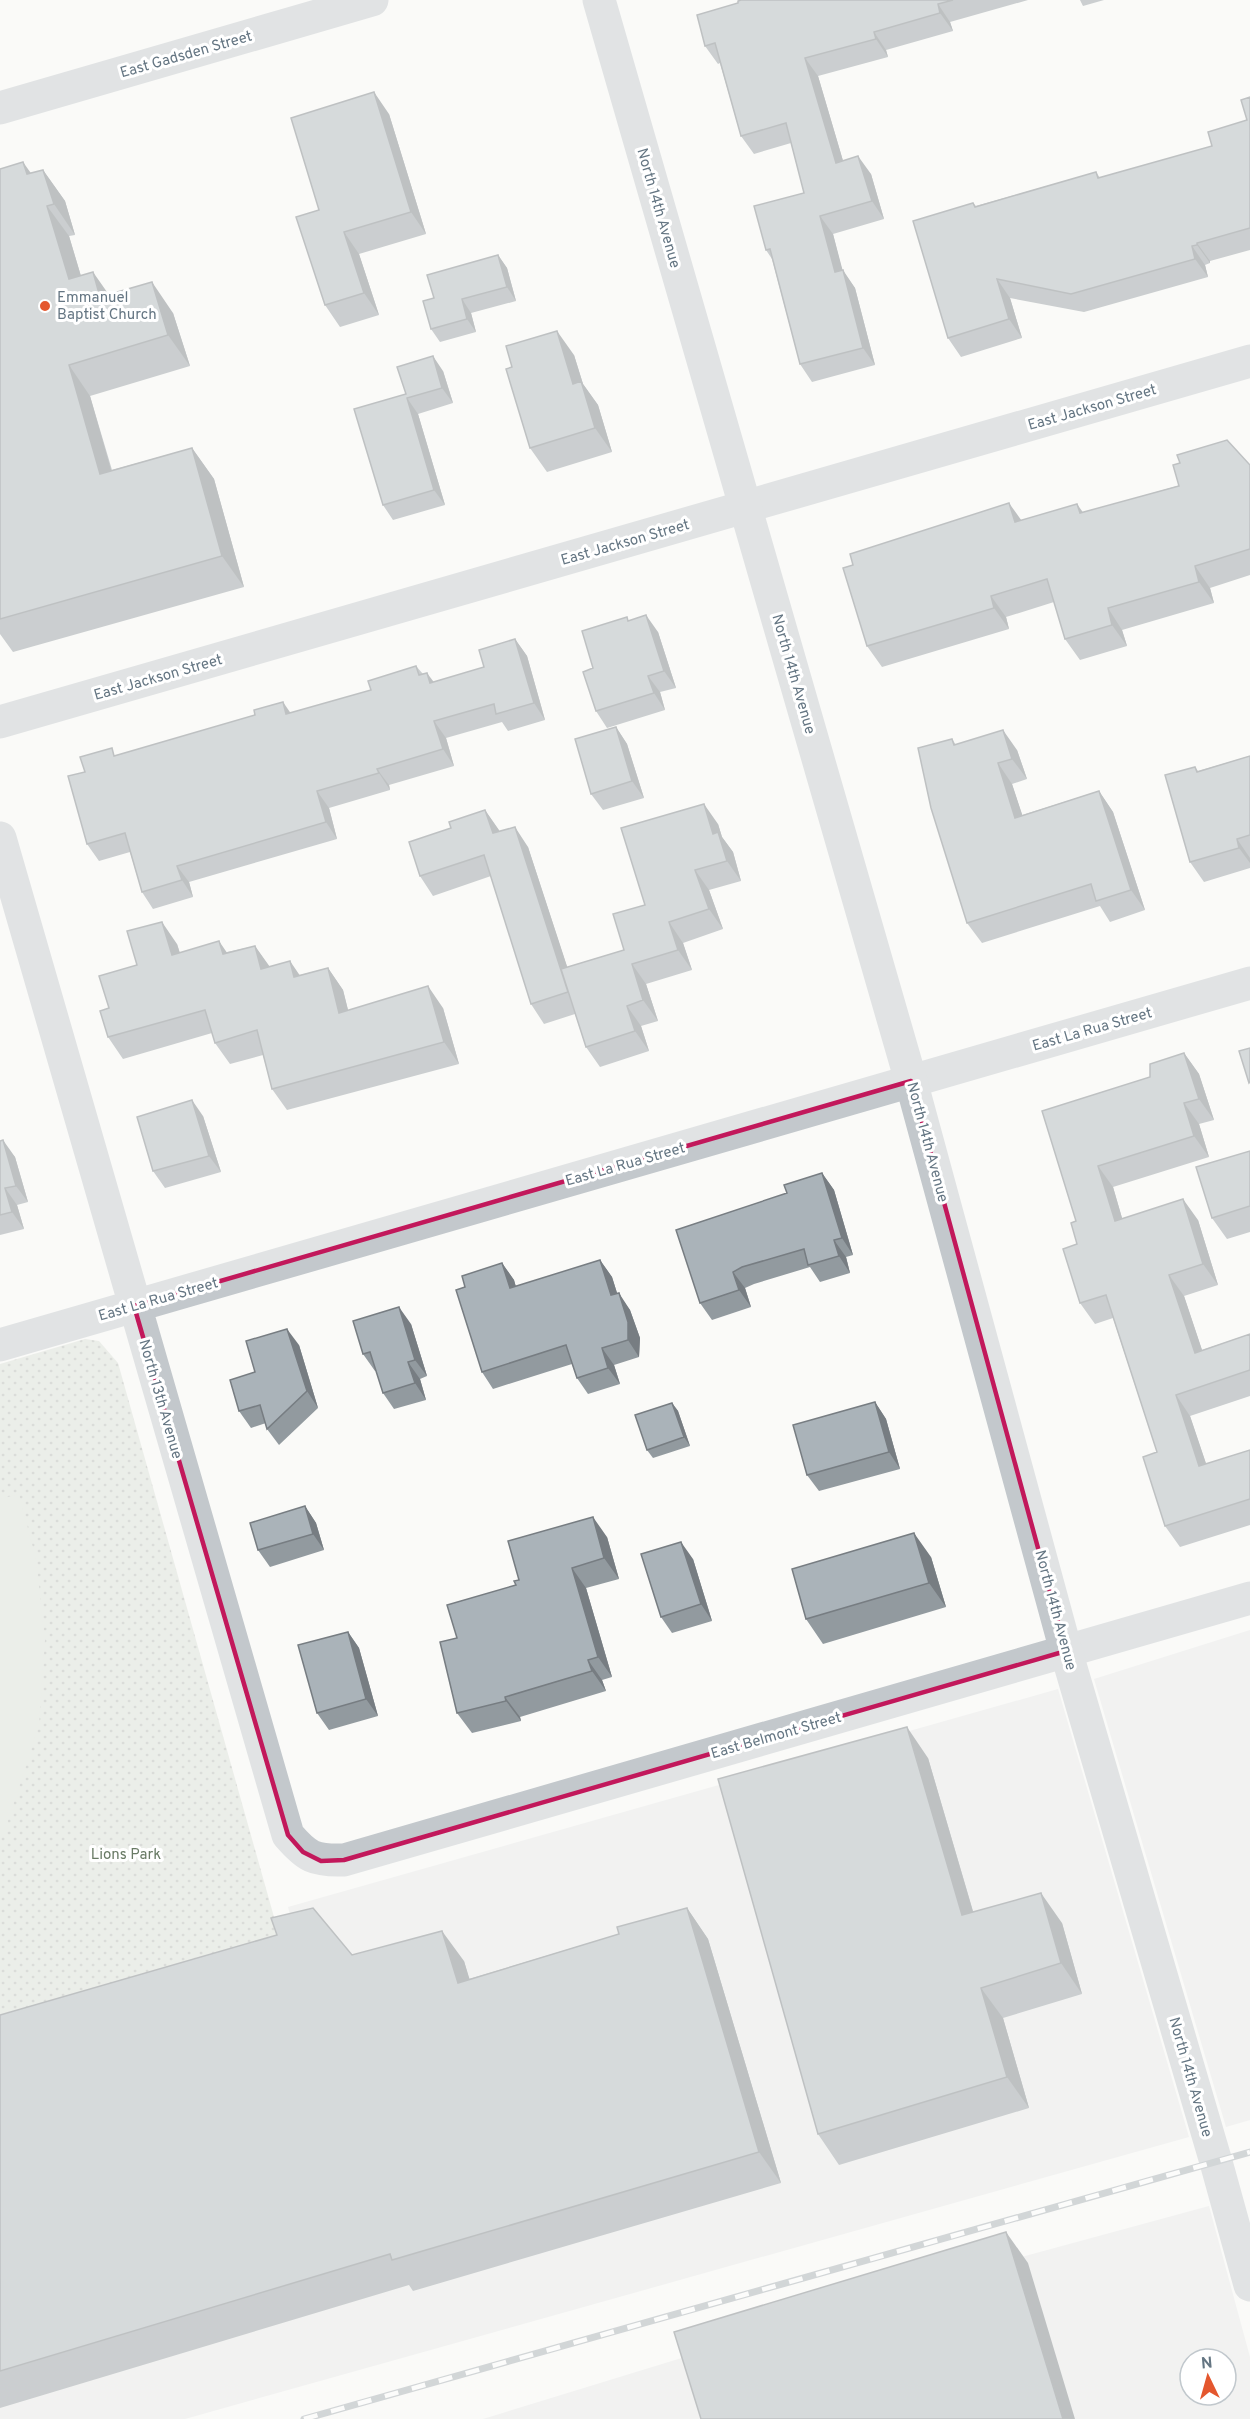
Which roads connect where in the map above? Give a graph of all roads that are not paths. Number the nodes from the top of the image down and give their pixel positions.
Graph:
1 (372, 0) edge
2 (599, 0) edge
3 (0, 108) edge
4 (1250, 361) edge
5 (745, 507) junction
6 (0, 722) edge
7 (0, 838) edge
8 (1250, 983) edge
9 (911, 1081) junction
10 (134, 1306) junction
11 (0, 1345) edge
12 (1250, 1598) edge
13 (1066, 1651) junction
14 (303, 1852) joint
15 (1250, 2285) edge

1 - 3 street, East Gadsden Street
2 - 5 street, North 14th Avenue
4 - 5 street, East Jackson Street
5 - 6 street, East Jackson Street
5 - 9 street, North 14th Avenue
7 - 10 street, North 13th Avenue
8 - 9 street, East La Rua Street
9 - 10 street, East La Rua Street
9 - 13 street, North 14th Avenue
10 - 11 street, East La Rua Street
10 - 14 street, North 13th Avenue
12 - 13 street, East Belmont Street
13 - 14 street, East Belmont Street
13 - 15 street, North 14th Avenue

